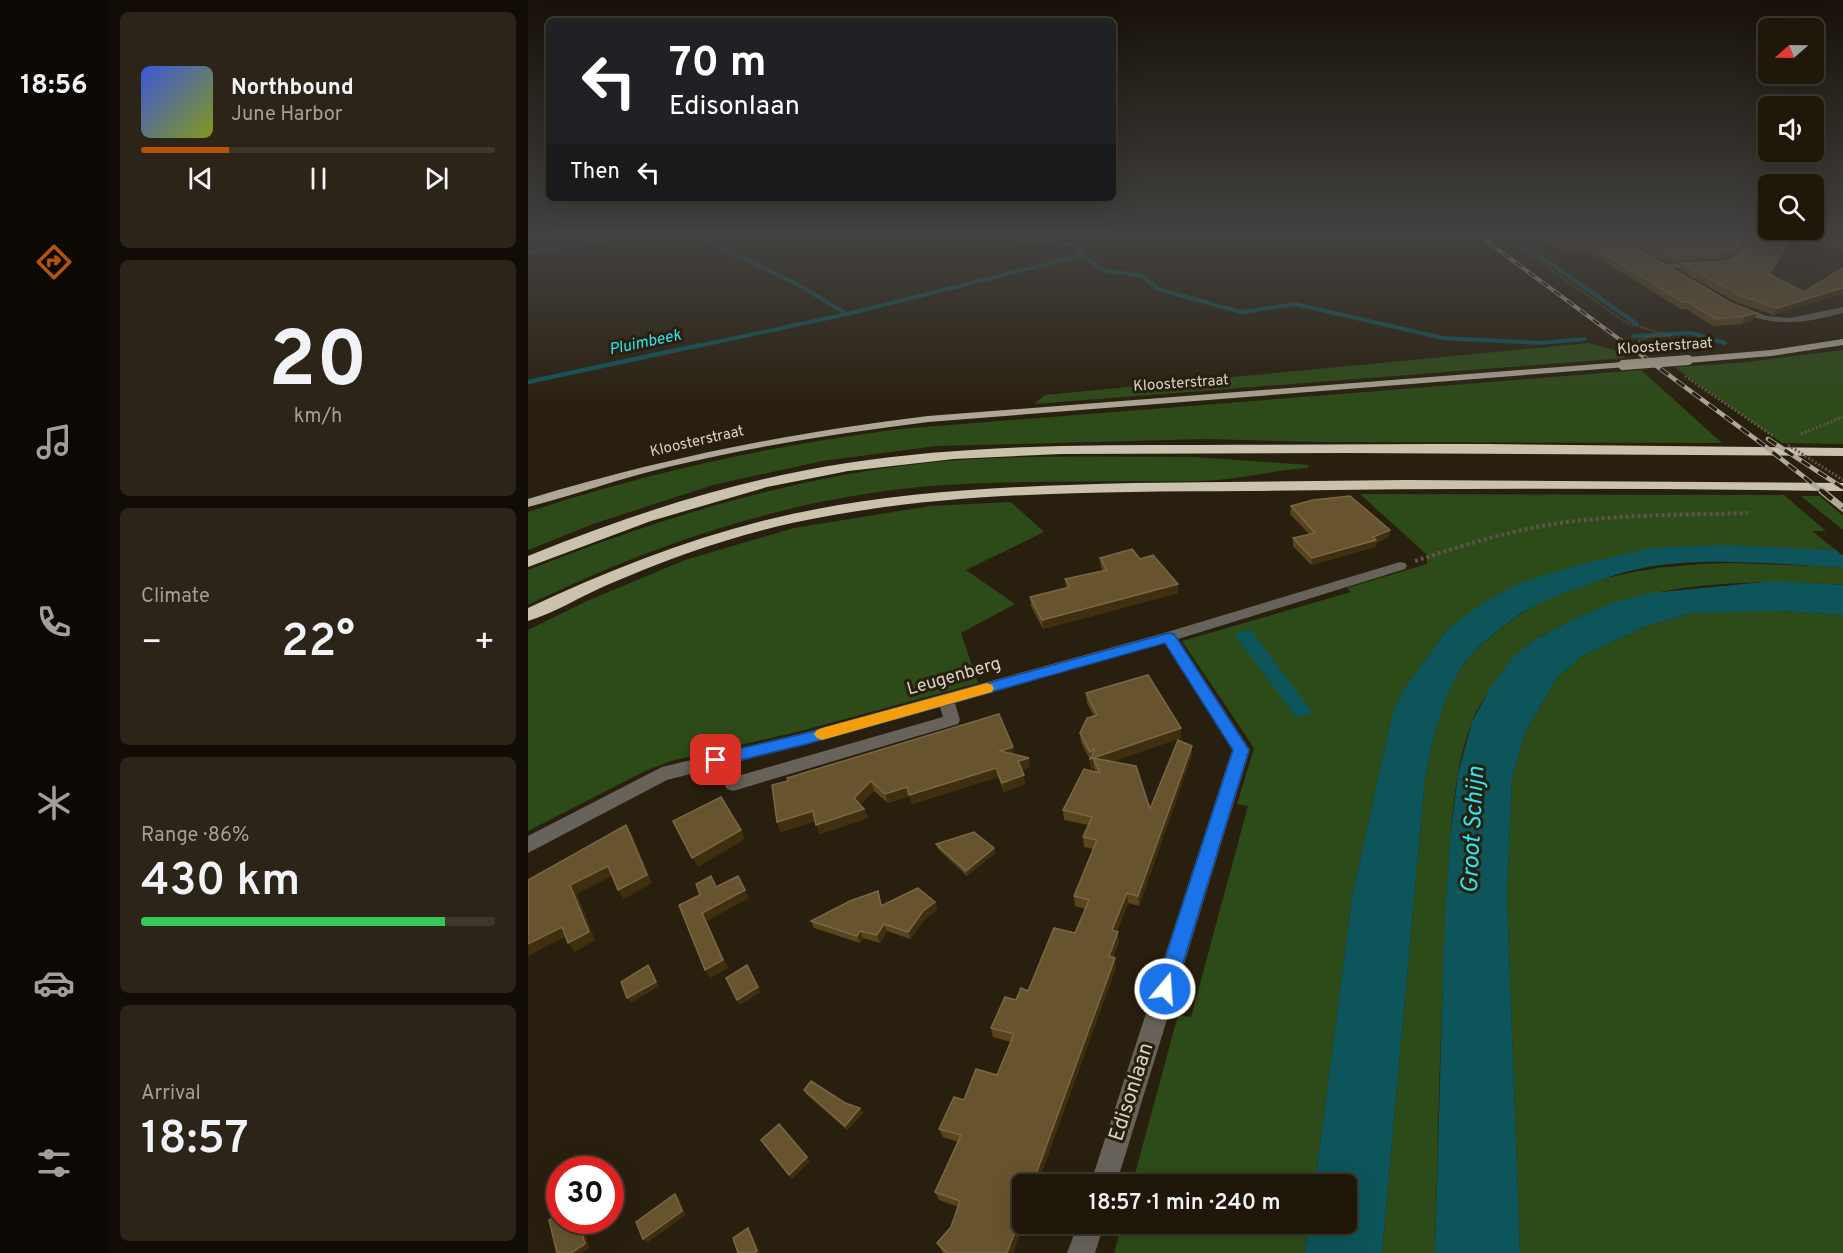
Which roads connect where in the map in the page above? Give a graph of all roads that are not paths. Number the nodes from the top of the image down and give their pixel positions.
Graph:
1 (1732, 306) edge
2 (1843, 310) edge
3 (1843, 342) edge
4 (1843, 452) edge
5 (1843, 487) edge
6 (528, 503) edge
7 (528, 562) edge
8 (1400, 566) road end
9 (528, 615) edge
10 (1169, 638) junction
11 (946, 700) junction
12 (732, 784) dead end
13 (528, 845) edge
14 (1106, 1174) edge
15 (1087, 1234) edge
16 (1081, 1253) edge

1 - 2 street
3 - 6 main road, Kloosterstraat, bridge
4 - 7 highway
5 - 9 highway
8 - 10 street, Leugenberg
10 - 11 street, Leugenberg
10 - 14 street, Edisonlaan
11 - 12 street
11 - 13 street, Leugenberg
15 - 16 street

